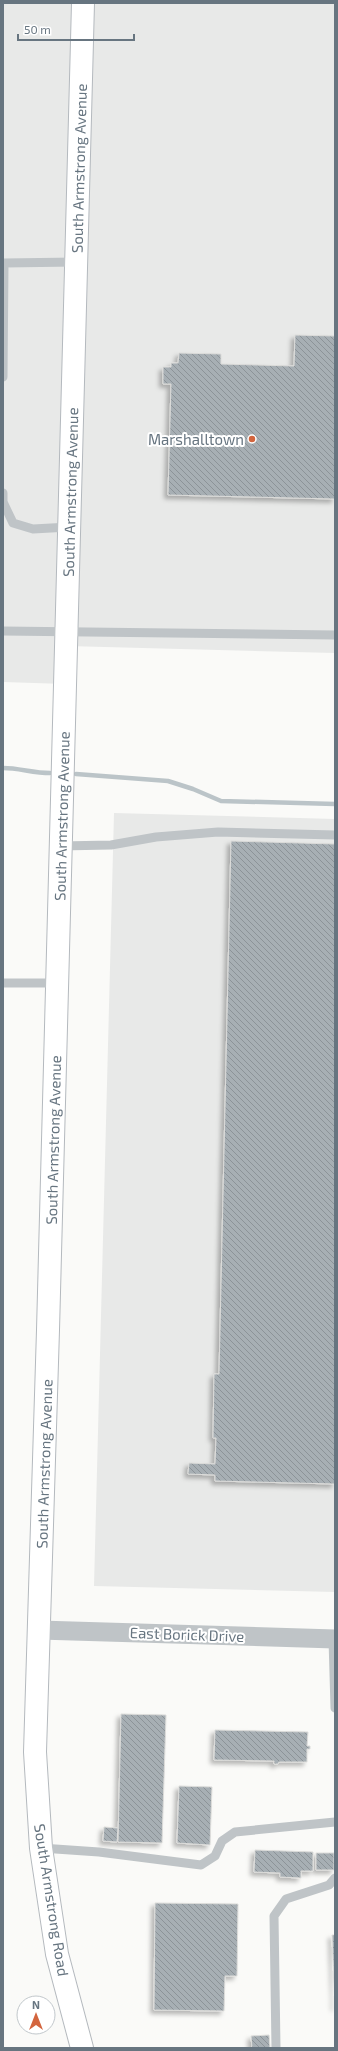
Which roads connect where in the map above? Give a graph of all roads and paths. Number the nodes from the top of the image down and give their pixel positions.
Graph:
1 (83, 3) edge
2 (76, 262) junction
3 (3, 263) edge
4 (3, 377) edge
5 (3, 493) edge
6 (70, 527) junction
7 (3, 631) edge
8 (67, 632) junction
9 (335, 635) edge
10 (335, 835) edge
11 (60, 846) junction
12 (3, 983) edge
13 (57, 983) junction
14 (39, 1630) junction
15 (334, 1639) edge
16 (335, 1708) edge
17 (335, 1822) edge
18 (41, 1848) junction
19 (335, 1878) edge
20 (82, 2048) edge
21 (276, 2048) edge

1 - 2 street, South Armstrong Avenue
2 - 3 lane
2 - 6 street, South Armstrong Avenue
3 - 4 lane
5 - 6 lane
6 - 8 street, South Armstrong Avenue
7 - 8 lane
8 - 9 lane
8 - 11 street, South Armstrong Avenue
10 - 11 lane
11 - 13 street, South Armstrong Avenue
12 - 13 lane
13 - 14 street, South Armstrong Avenue
14 - 15 street, East Borick Drive
14 - 18 street, South Armstrong Road
15 - 16 lane
17 - 18 lane
18 - 20 street, South Armstrong Road
19 - 21 lane

